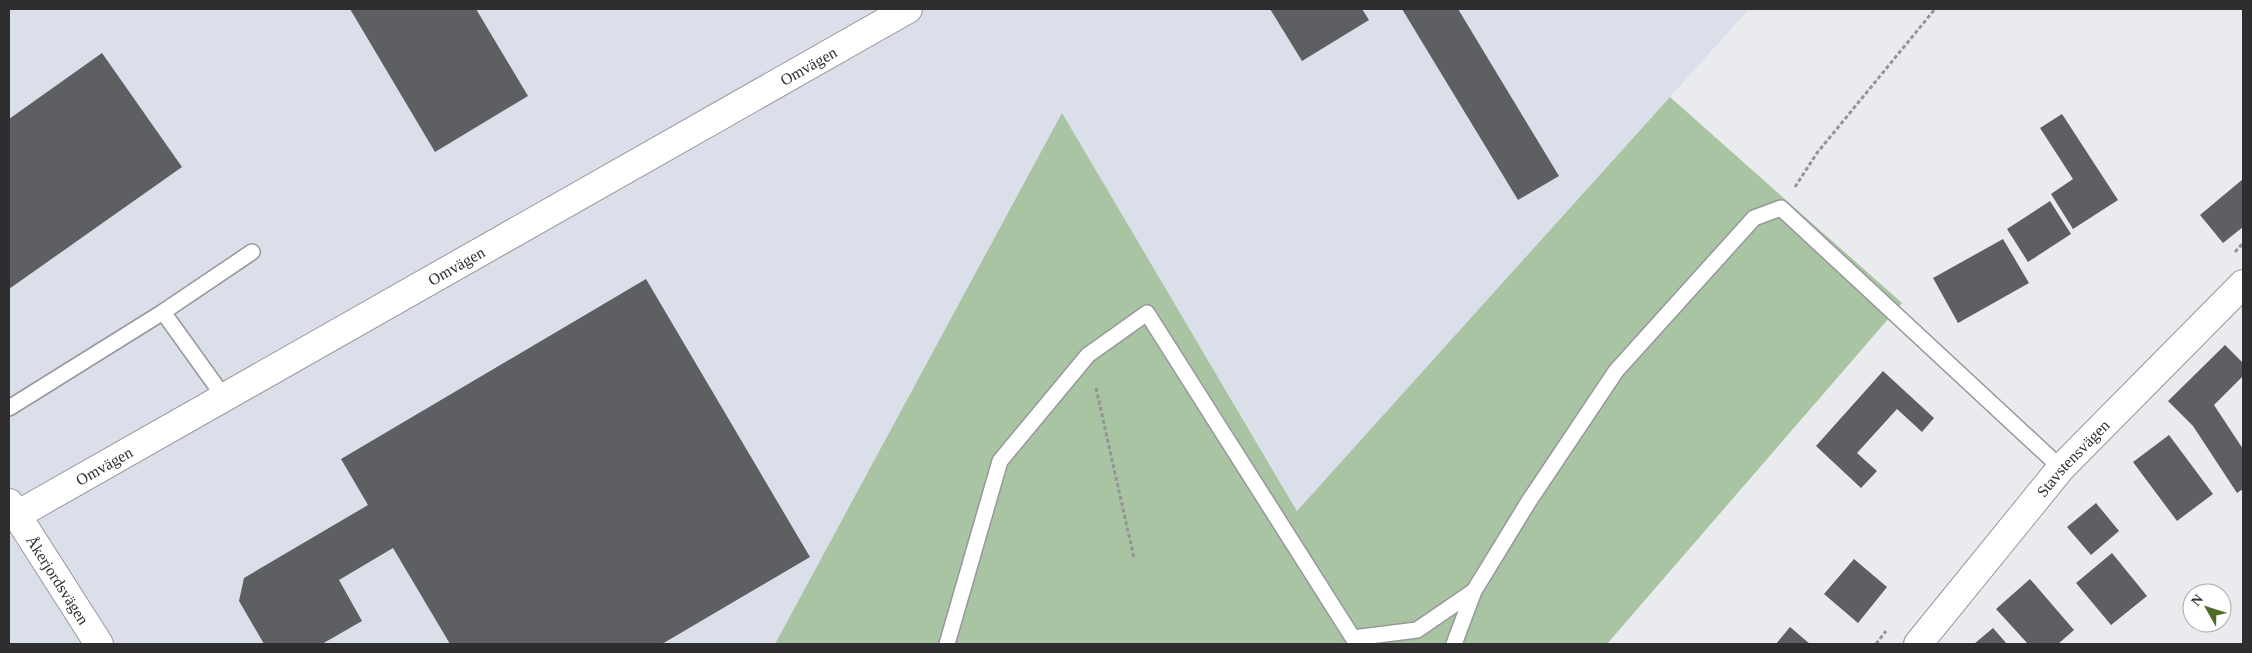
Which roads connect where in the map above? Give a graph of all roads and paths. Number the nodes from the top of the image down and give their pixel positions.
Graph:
1 (908, 9) edge
2 (1935, 9) edge
3 (1781, 208) junction
4 (252, 252) dead end
5 (2243, 284) edge
6 (163, 312) junction
7 (1088, 355) junction
8 (224, 397) junction
9 (9, 408) edge
10 (2060, 468) junction
11 (13, 509) edge
12 (1134, 558) dead end
13 (1474, 591) junction
14 (1353, 641) edge
15 (99, 644) edge
16 (947, 644) edge
17 (1454, 644) edge
18 (1918, 644) edge

1 - 8 street, Omvägen
2 - 3 path
3 - 10 lane
3 - 13 lane
4 - 6 lane
5 - 10 street, Stavstensvägen
6 - 8 lane
6 - 9 lane
7 - 12 path
7 - 14 lane
7 - 16 lane
8 - 11 street, Omvägen
10 - 18 street, Stavstensvägen
11 - 15 street, Åkerjordsvägen
13 - 14 lane
13 - 17 lane

